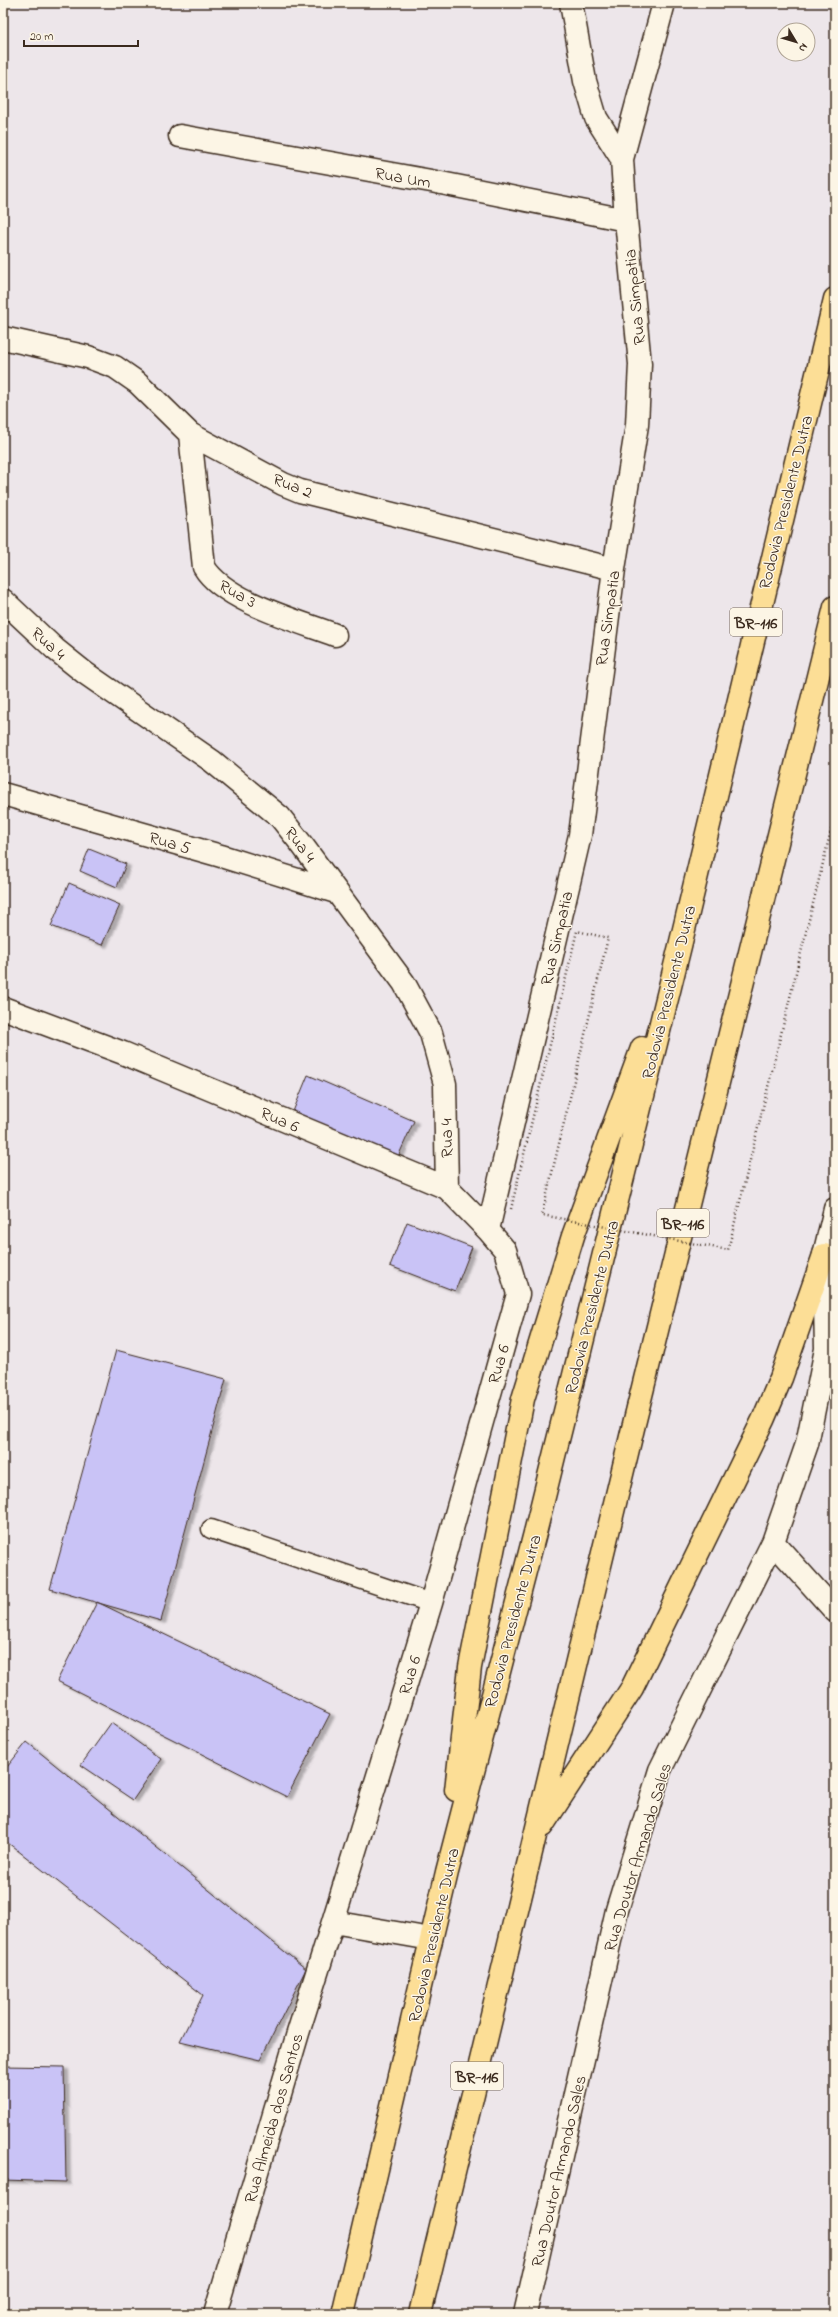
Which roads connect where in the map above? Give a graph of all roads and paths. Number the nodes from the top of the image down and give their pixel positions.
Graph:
1 (571, 3) edge
2 (664, 3) edge
3 (180, 136) dead end
4 (622, 159) junction
5 (626, 220) junction
6 (835, 299) edge
7 (3, 338) edge
8 (190, 434) junction
9 (614, 569) junction
10 (3, 600) edge
11 (835, 607) edge
12 (335, 635) dead end
13 (3, 794) edge
14 (835, 814) edge
15 (336, 892) junction
16 (680, 946) junction
17 (3, 1008) edge
18 (447, 1188) junction
19 (511, 1209) dead end
20 (835, 1209) edge
21 (488, 1230) junction
22 (824, 1255) junction
23 (211, 1529) dead end
24 (773, 1542) junction
25 (431, 1603) junction
26 (835, 1611) edge
27 (534, 1839) junction
28 (446, 1872) junction
29 (333, 1922) junction
30 (431, 1939) junction
31 (215, 2314) edge
32 (343, 2314) edge
33 (420, 2314) edge
34 (525, 2314) edge

1 - 4 street
2 - 4 street, Rua Simpatia
3 - 5 street, Rua Um
4 - 5 street, Rua Simpatia
5 - 9 street, Rua Simpatia
6 - 16 highway, Rodovia Presidente Dutra / BR-116
7 - 8 street, Rua 2
8 - 9 street, Rua 2
8 - 12 street, Rua 3
9 - 21 street, Rua Simpatia
10 - 15 street, Rua 4
11 - 27 highway, BR-116
13 - 15 street, Rua 5
14 - 19 path, bridge
15 - 18 street, Rua 4
16 - 28 highway, Rodovia Presidente Dutra / BR-116
16 - 28 highway
17 - 18 street, Rua 6
18 - 21 street, Rua 6
20 - 22 street, Rua Doutor Armando Sales
21 - 25 street, Rua 6
22 - 24 street, Rua Doutor Armando Sales
22 - 27 highway
23 - 25 lane
24 - 26 street
24 - 34 street, Rua Doutor Armando Sales
25 - 29 street, Rua 6
27 - 33 highway, BR-116
28 - 30 highway, Rodovia Presidente Dutra / BR-116
29 - 30 street
29 - 31 street, Rua Almeida dos Santos
30 - 32 highway, Rodovia Presidente Dutra / BR-116

